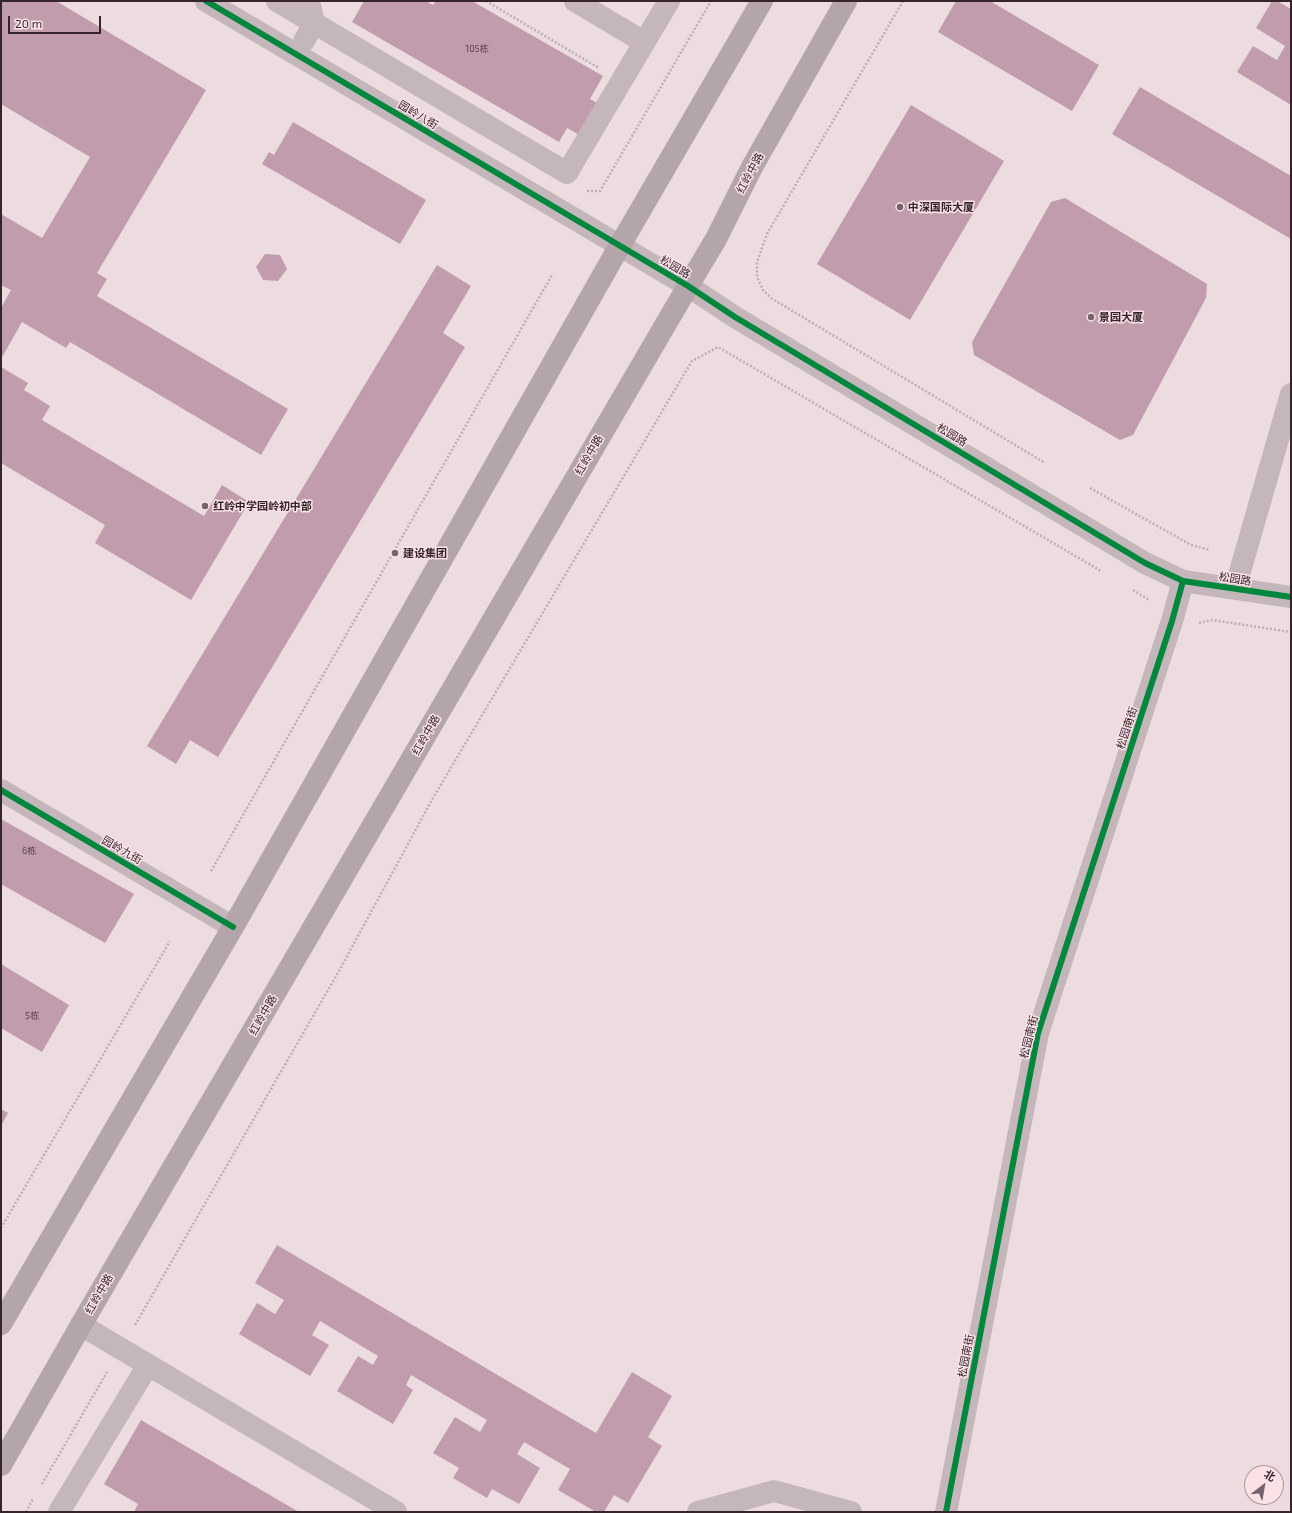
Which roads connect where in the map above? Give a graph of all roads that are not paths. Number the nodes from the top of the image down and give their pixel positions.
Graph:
1 (206, 1) edge
2 (277, 1) edge
3 (309, 1) edge
4 (575, 1) edge
5 (669, 1) edge
6 (762, 1) edge
7 (846, 1) edge
8 (309, 32) junction
9 (644, 42) junction
10 (619, 247) junction
11 (688, 286) junction
12 (1291, 394) edge
13 (1183, 581) junction
14 (1235, 589) junction
15 (1291, 597) edge
16 (1, 790) edge
17 (233, 926) junction
18 (1, 1324) edge
19 (81, 1325) junction
20 (148, 1365) junction
21 (1, 1465) edge
22 (59, 1512) edge
23 (396, 1512) edge
24 (698, 1512) edge
25 (851, 1512) edge
26 (946, 1512) edge

1 - 10 street, 园岭八街
2 - 8 street
3 - 8 street
4 - 9 street
5 - 9 street
6 - 10 main road
7 - 11 main road, 红岭中路
8 - 9 street
10 - 11 street, 松园路
10 - 17 main road
11 - 13 street, 松园路
11 - 19 main road, 红岭中路
12 - 14 street
13 - 14 street, 松园路
13 - 26 street, 松园南街
14 - 15 street, 松园路
16 - 17 street, 园岭九街
17 - 18 main road
19 - 20 street
19 - 21 main road, 红岭中路
20 - 22 street
20 - 23 street
24 - 25 street

